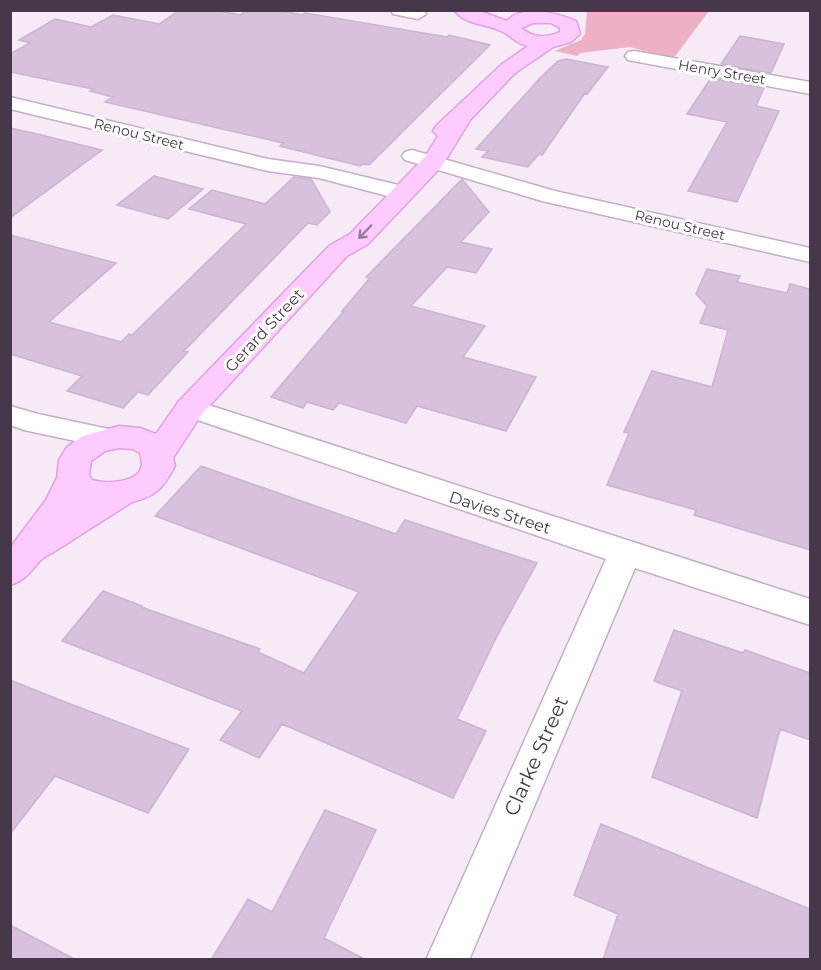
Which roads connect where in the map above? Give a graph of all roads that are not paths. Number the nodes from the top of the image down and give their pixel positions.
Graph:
1 (399, 10) edge
2 (463, 10) edge
3 (479, 10) edge
4 (418, 14) dead end
5 (557, 15) edge
6 (516, 29) junction
7 (548, 41) junction
8 (634, 56) dead end
9 (508, 69) junction
10 (810, 88) edge
11 (10, 103) edge
12 (417, 165) junction
13 (384, 198) junction
14 (810, 255) edge
15 (190, 408) junction
16 (22, 419) edge
17 (119, 437) junction
18 (158, 455) junction
19 (73, 472) junction
20 (120, 494) junction
21 (625, 554) junction
22 (21, 561) edge
23 (810, 612) edge
24 (447, 960) edge

1 - 4 street
2 - 6 street
3 - 6 street
5 - 6 street
5 - 7 street, Gerard Street
6 - 7 street
6 - 9 street, Gerard Street
7 - 9 street, Gerard Street
8 - 10 street, Henry Street
9 - 12 street, Gerard Street
11 - 13 street, Renou Street
12 - 13 street, Gerard Street
12 - 14 street, Renou Street
13 - 15 street, Gerard Street
15 - 17 street, Gerard Street
15 - 18 street, Gerard Street
15 - 21 street, Davies Street
16 - 17 street
16 - 19 street
17 - 18 street
17 - 19 street
18 - 20 street
19 - 20 street
19 - 22 street
20 - 22 street
21 - 23 street, Davies Street
21 - 24 street, Clarke Street

